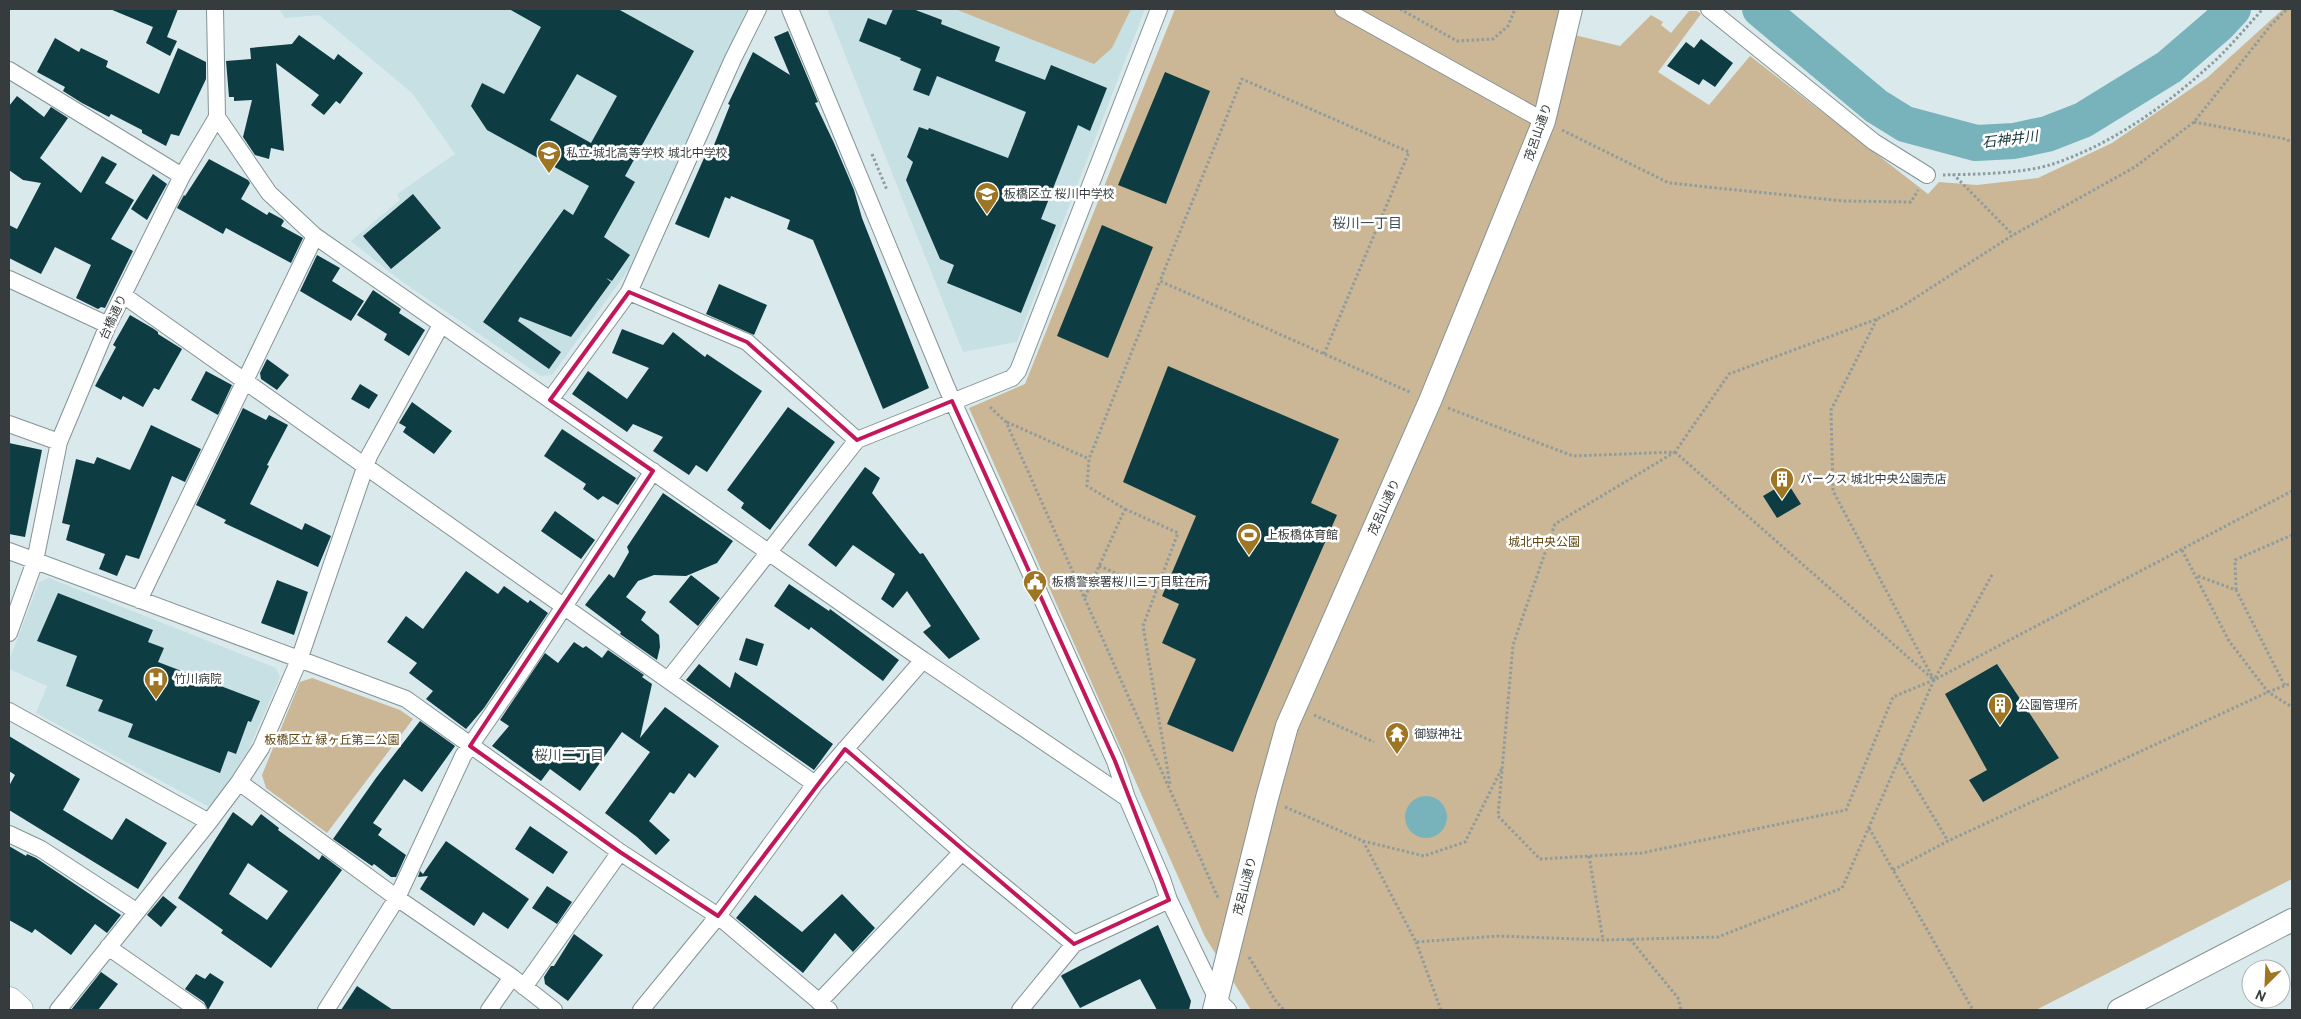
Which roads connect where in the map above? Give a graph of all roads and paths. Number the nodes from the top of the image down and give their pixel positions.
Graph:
1 (214, 9) edge
2 (758, 9) edge
3 (790, 9) edge
4 (1160, 9) edge
5 (1343, 9) edge
6 (1400, 9) edge
7 (1515, 9) edge
8 (1571, 9) edge
9 (1709, 9) edge
10 (2263, 9) edge
11 (2287, 9) edge
12 (9, 70) edge
13 (217, 117) junction
14 (1544, 121) junction
15 (2194, 122) junction
16 (2292, 142) edge
17 (870, 150) dead end
18 (1953, 174) junction
19 (1927, 175) junction
20 (182, 176) junction
21 (888, 194) dead end
22 (2013, 235) junction
23 (315, 236) junction
24 (9, 278) edge
25 (1160, 282) junction
26 (629, 292) junction
27 (123, 295) junction
28 (1877, 319) junction
29 (441, 324) junction
30 (108, 325) junction
31 (1324, 354) junction
32 (244, 380) junction
33 (974, 392) junction
34 (550, 400) junction
35 (952, 401) junction
36 (1430, 401) junction
37 (1006, 422) junction
38 (9, 424) edge
39 (857, 440) junction
40 (59, 442) junction
41 (1675, 452) junction
42 (1089, 459) junction
43 (365, 466) junction
44 (653, 471) junction
45 (2292, 491) edge
46 (1125, 509) junction
47 (2292, 534) edge
48 (2182, 550) junction
49 (9, 551) edge
50 (769, 552) junction
51 (35, 561) junction
52 (1099, 566) junction
53 (1993, 572) dead end
54 (2197, 576) junction
55 (1156, 590) junction
56 (2236, 590) junction
57 (1085, 597) junction
58 (139, 600) junction
59 (564, 606) junction
60 (9, 633) edge
61 (299, 660) junction
62 (923, 660) junction
63 (668, 680) junction
64 (1934, 680) junction
65 (2292, 683) edge
66 (2285, 686) junction
67 (2268, 692) junction
68 (1296, 706) junction
69 (2292, 707) edge
70 (9, 711) edge
71 (1374, 742) dead end
72 (470, 746) junction
73 (845, 748) junction
74 (1899, 759) junction
75 (1503, 766) junction
76 (239, 782) junction
77 (815, 784) junction
78 (1171, 789) junction
79 (1126, 798) junction
80 (1267, 798) junction
81 (209, 822) junction
82 (1868, 828) junction
83 (9, 834) edge
84 (1363, 841) junction
85 (1948, 841) junction
86 (620, 852) junction
87 (962, 852) junction
88 (1589, 856) junction
89 (1893, 870) junction
90 (397, 898) junction
91 (1169, 900) junction
92 (136, 911) junction
93 (718, 916) junction
94 (2292, 920) edge
95 (1233, 932) junction
96 (1630, 939) junction
97 (1603, 940) junction
98 (1416, 942) junction
99 (1074, 944) junction
100 (108, 947) junction
101 (518, 982) junction
102 (9, 1001) edge
103 (2148, 1002) edge
104 (824, 1006) edge
105 (1219, 1007) edge
106 (19, 1010) edge
107 (58, 1010) edge
108 (198, 1010) edge
109 (326, 1010) edge
110 (489, 1010) edge
111 (554, 1010) edge
112 (641, 1010) edge
113 (1020, 1010) edge
114 (1284, 1010) edge
115 (1441, 1010) edge
116 (1681, 1010) edge
117 (1973, 1010) edge
118 (2119, 1010) edge

1 - 13 street
2 - 26 street
3 - 35 street
4 - 33 street
5 - 14 street
6 - 7 path
8 - 14 street, 茂呂山通り
9 - 19 street
10 - 18 path
11 - 15 path
12 - 20 street
13 - 20 street, 台橋通り
13 - 23 street
14 - 19 path
14 - 36 street, 茂呂山通り
15 - 16 path
15 - 22 path
17 - 21 path
18 - 19 path
18 - 22 path
20 - 27 street, 台橋通り
22 - 28 path
23 - 29 street
23 - 32 street
24 - 30 street
25 - 31 path
25 - 31 path
25 - 42 path
26 - 34 street
26 - 39 street
27 - 30 street, 台橋通り
27 - 32 street
28 - 41 path
28 - 64 path
29 - 34 street
29 - 43 street
30 - 40 street, 台橋通り
31 - 36 path
32 - 43 street
32 - 58 street
33 - 35 street
33 - 37 path
34 - 44 street
35 - 39 street
35 - 79 street
36 - 41 path
36 - 68 street, 茂呂山通り
37 - 42 path
37 - 57 path
38 - 40 street
39 - 50 street
40 - 51 street, 台橋通り
41 - 64 path
41 - 75 path
42 - 46 path
43 - 59 street
43 - 61 street
44 - 50 street
44 - 59 street
45 - 48 path
46 - 52 path
46 - 55 path
47 - 56 path
48 - 54 path
48 - 64 path
49 - 51 street
50 - 62 street
50 - 63 street
51 - 58 street
51 - 60 street, 台橋通り
52 - 55 path
52 - 57 path
53 - 64 path
54 - 56 path
54 - 67 path
55 - 78 path
56 - 66 path
57 - 78 path
58 - 61 street
59 - 63 street
59 - 72 street
61 - 72 street
61 - 76 street
62 - 73 street
62 - 79 street
63 - 77 street
64 - 74 path
64 - 88 path
65 - 66 path
66 - 67 path
67 - 69 path
67 - 85 path
68 - 71 path
68 - 80 street, 茂呂山通り
70 - 81 street
72 - 86 street
72 - 90 street
73 - 77 street
73 - 87 street
74 - 82 path
74 - 85 path
75 - 84 path
75 - 88 path
76 - 81 street
76 - 90 street
77 - 93 street
78 - 95 path
79 - 91 street
80 - 84 path
80 - 95 street, 茂呂山通り
81 - 92 street
82 - 89 path
82 - 96 path
83 - 92 street
84 - 98 path
85 - 89 path
86 - 93 street
86 - 101 street
87 - 99 street
87 - 104 street
88 - 97 path
89 - 117 path
90 - 101 street
90 - 109 street
91 - 99 street
91 - 105 street
92 - 100 street
93 - 104 street
93 - 112 street
94 - 103 street
95 - 105 street, 茂呂山通り
95 - 114 path
96 - 97 path
96 - 116 path
97 - 98 path
98 - 115 path
99 - 113 street
100 - 107 street
100 - 108 street
101 - 110 street
101 - 111 street
102 - 106 highway
103 - 118 street

